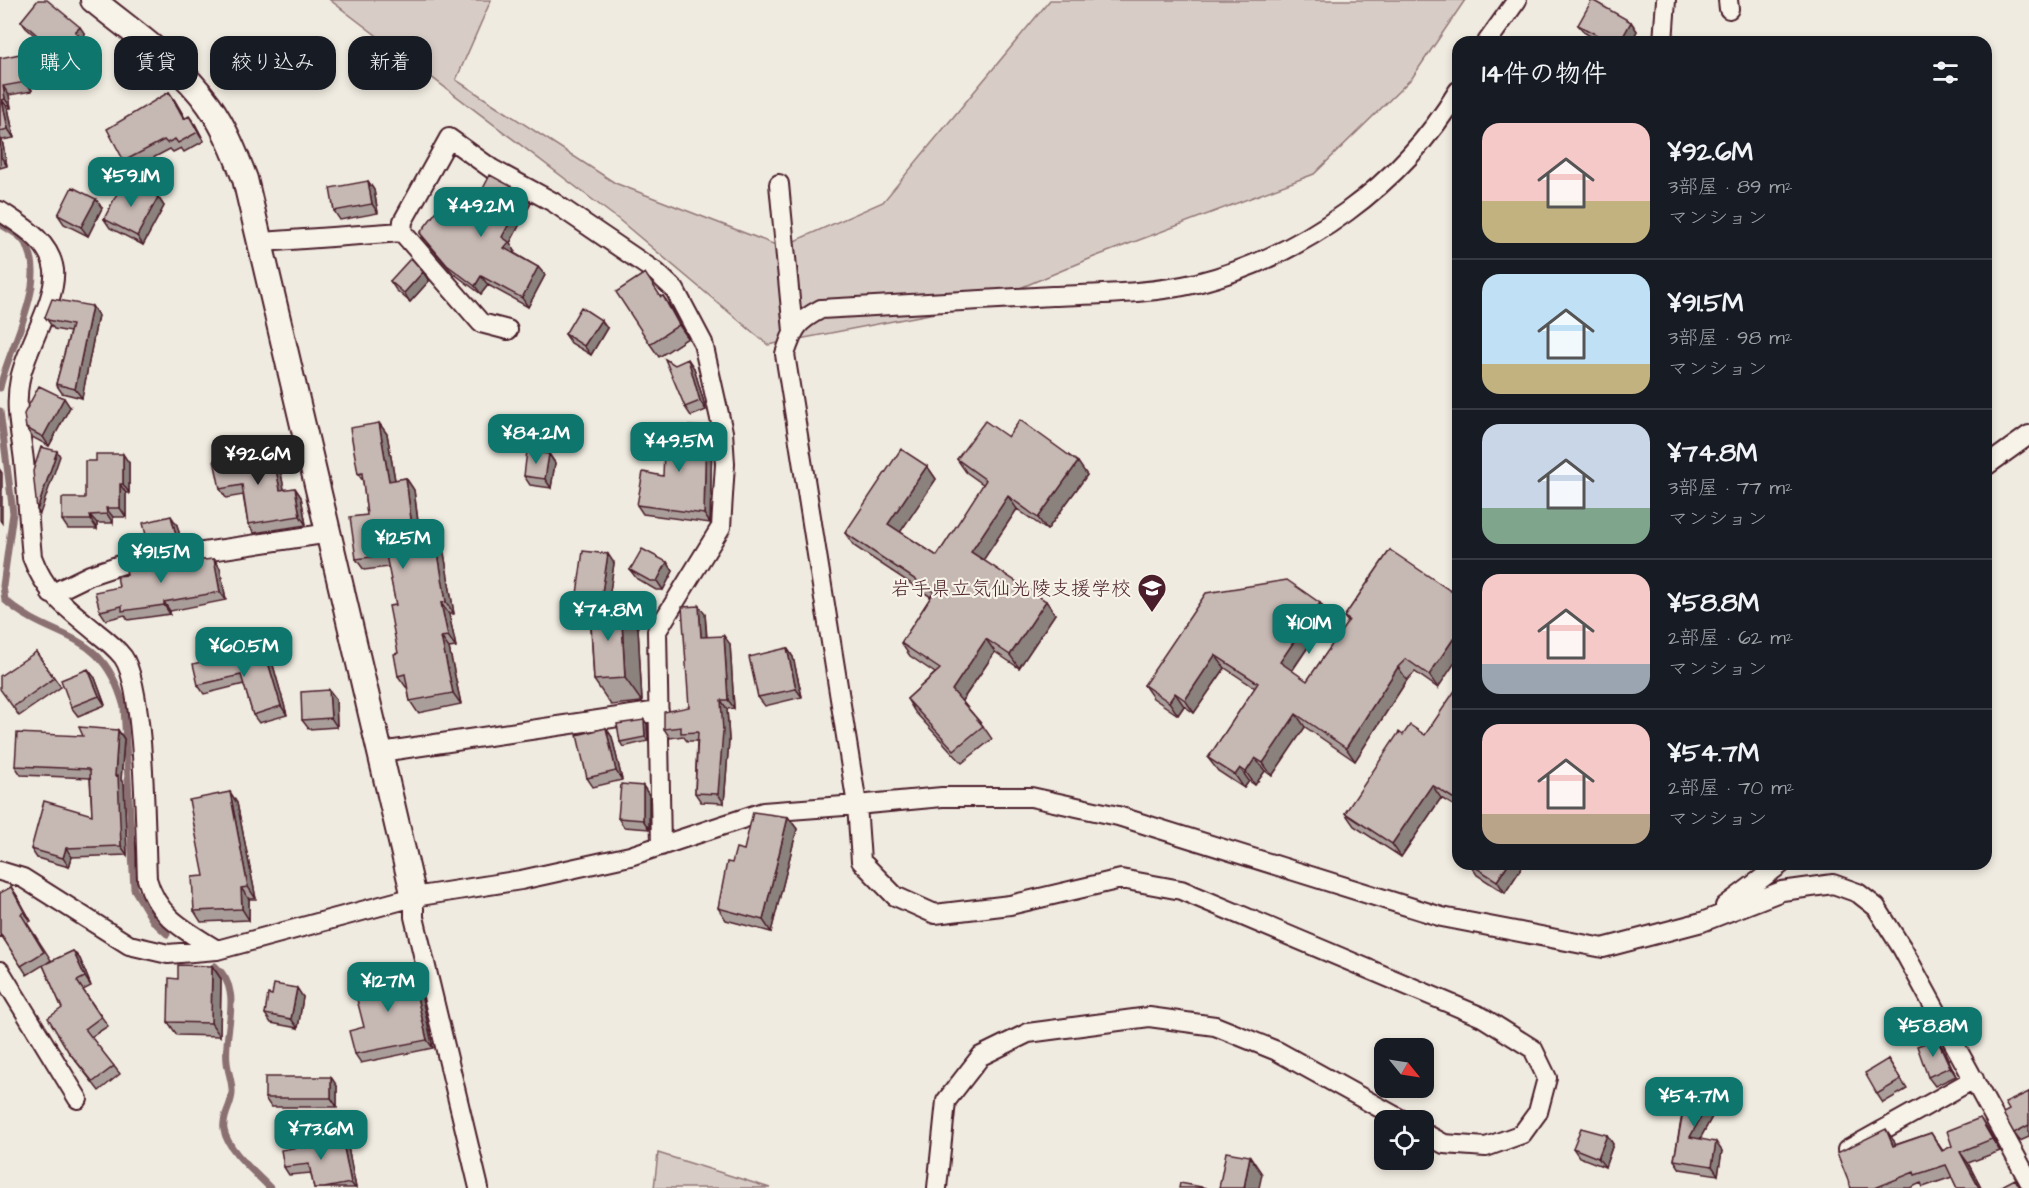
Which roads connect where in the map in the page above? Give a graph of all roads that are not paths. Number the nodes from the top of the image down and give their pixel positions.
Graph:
1 (93, 0) edge
2 (1517, 0) edge
3 (1666, 0) edge
4 (1491, 36) edge
5 (1663, 36) edge
6 (1452, 101) edge
7 (779, 184) dead end
8 (0, 211) edge
9 (402, 232) junction
10 (262, 242) junction
11 (508, 330) dead end
12 (793, 331) junction
13 (2029, 435) edge
14 (1992, 462) edge
15 (330, 533) junction
16 (51, 594) junction
17 (659, 711) junction
18 (381, 752) junction
19 (857, 805) junction
20 (661, 846) junction
21 (1773, 870) edge
22 (0, 871) edge
23 (414, 897) junction
24 (1702, 922) junction
25 (218, 950) junction
26 (0, 971) edge
27 (1974, 1079) junction
28 (78, 1099) dead end
29 (1384, 1110) edge
30 (1434, 1138) edge
31 (1838, 1155) edge
32 (2029, 1181) edge
33 (478, 1188) edge
34 (937, 1188) edge

1 - 10 street
2 - 4 street
3 - 5 street
6 - 12 street
7 - 12 street
8 - 16 street
9 - 10 street
9 - 11 street
9 - 17 street
10 - 15 street
12 - 19 street
13 - 14 street
15 - 16 street
15 - 18 street
16 - 25 street
17 - 18 street
17 - 20 street
18 - 23 street
19 - 20 street
19 - 24 street
19 - 30 street
20 - 23 street
21 - 24 street
22 - 25 street
23 - 25 street
23 - 33 street
24 - 27 street
26 - 28 street
27 - 31 street
27 - 32 street
29 - 34 street

